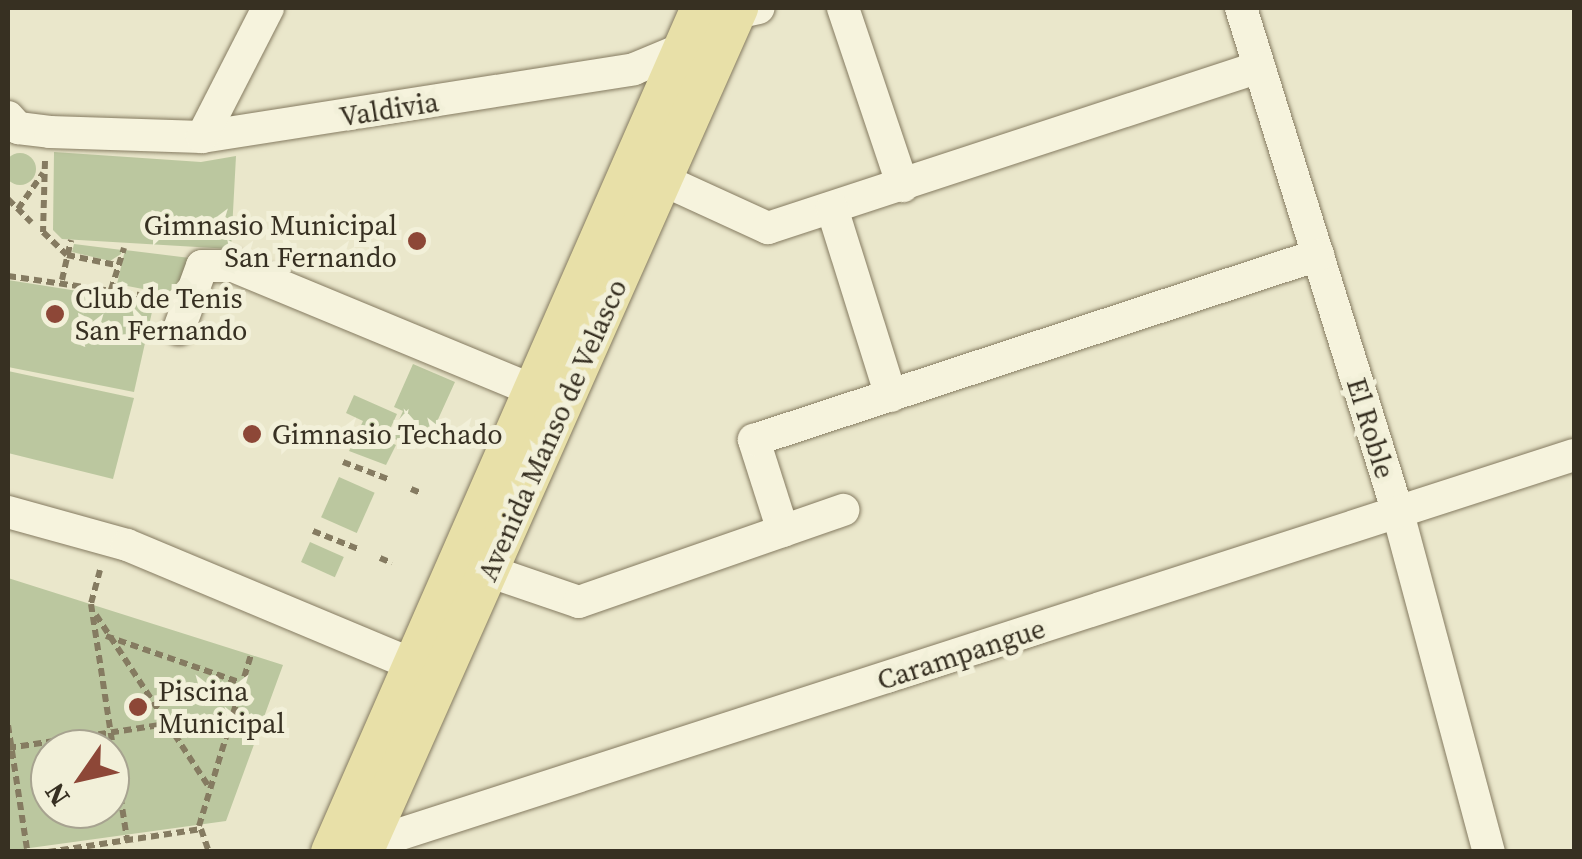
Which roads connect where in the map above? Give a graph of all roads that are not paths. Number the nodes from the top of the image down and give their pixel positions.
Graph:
1 (268, 8) edge
2 (843, 8) edge
3 (1240, 8) edge
4 (733, 9) edge
5 (682, 48) junction
6 (1259, 67) junction
7 (11, 124) edge
8 (202, 137) junction
9 (646, 172) junction
10 (903, 186) junction
11 (832, 208) junction
12 (1318, 255) junction
13 (175, 314) road end
14 (548, 396) junction
15 (891, 396) junction
16 (1574, 455) edge
17 (843, 510) dead end
18 (8, 512) edge
19 (1398, 513) junction
20 (783, 532) junction
21 (473, 566) junction
22 (428, 671) junction
23 (352, 850) edge
24 (1488, 852) edge

1 - 8 street
2 - 10 street
3 - 6 street, El Roble
4 - 5 main road, Avenida Manso de Velasco
4 - 9 main road, Avenida Manso de Velasco
5 - 8 street, Valdivia
5 - 9 main road, Avenida Manso de Velasco
6 - 10 street
6 - 12 street, El Roble
7 - 8 street, Valdivia
9 - 11 street
9 - 14 main road, Avenida Manso de Velasco
10 - 11 street
11 - 15 street
12 - 15 street
12 - 19 street, El Roble
13 - 14 street
14 - 21 main road, Avenida Manso de Velasco
15 - 20 street
16 - 19 street, Carampangue
17 - 20 street
18 - 22 street
19 - 23 street, Carampangue
19 - 24 street, El Roble
20 - 21 street
21 - 22 main road, Avenida Manso de Velasco
22 - 23 main road, Avenida Manso de Velasco

